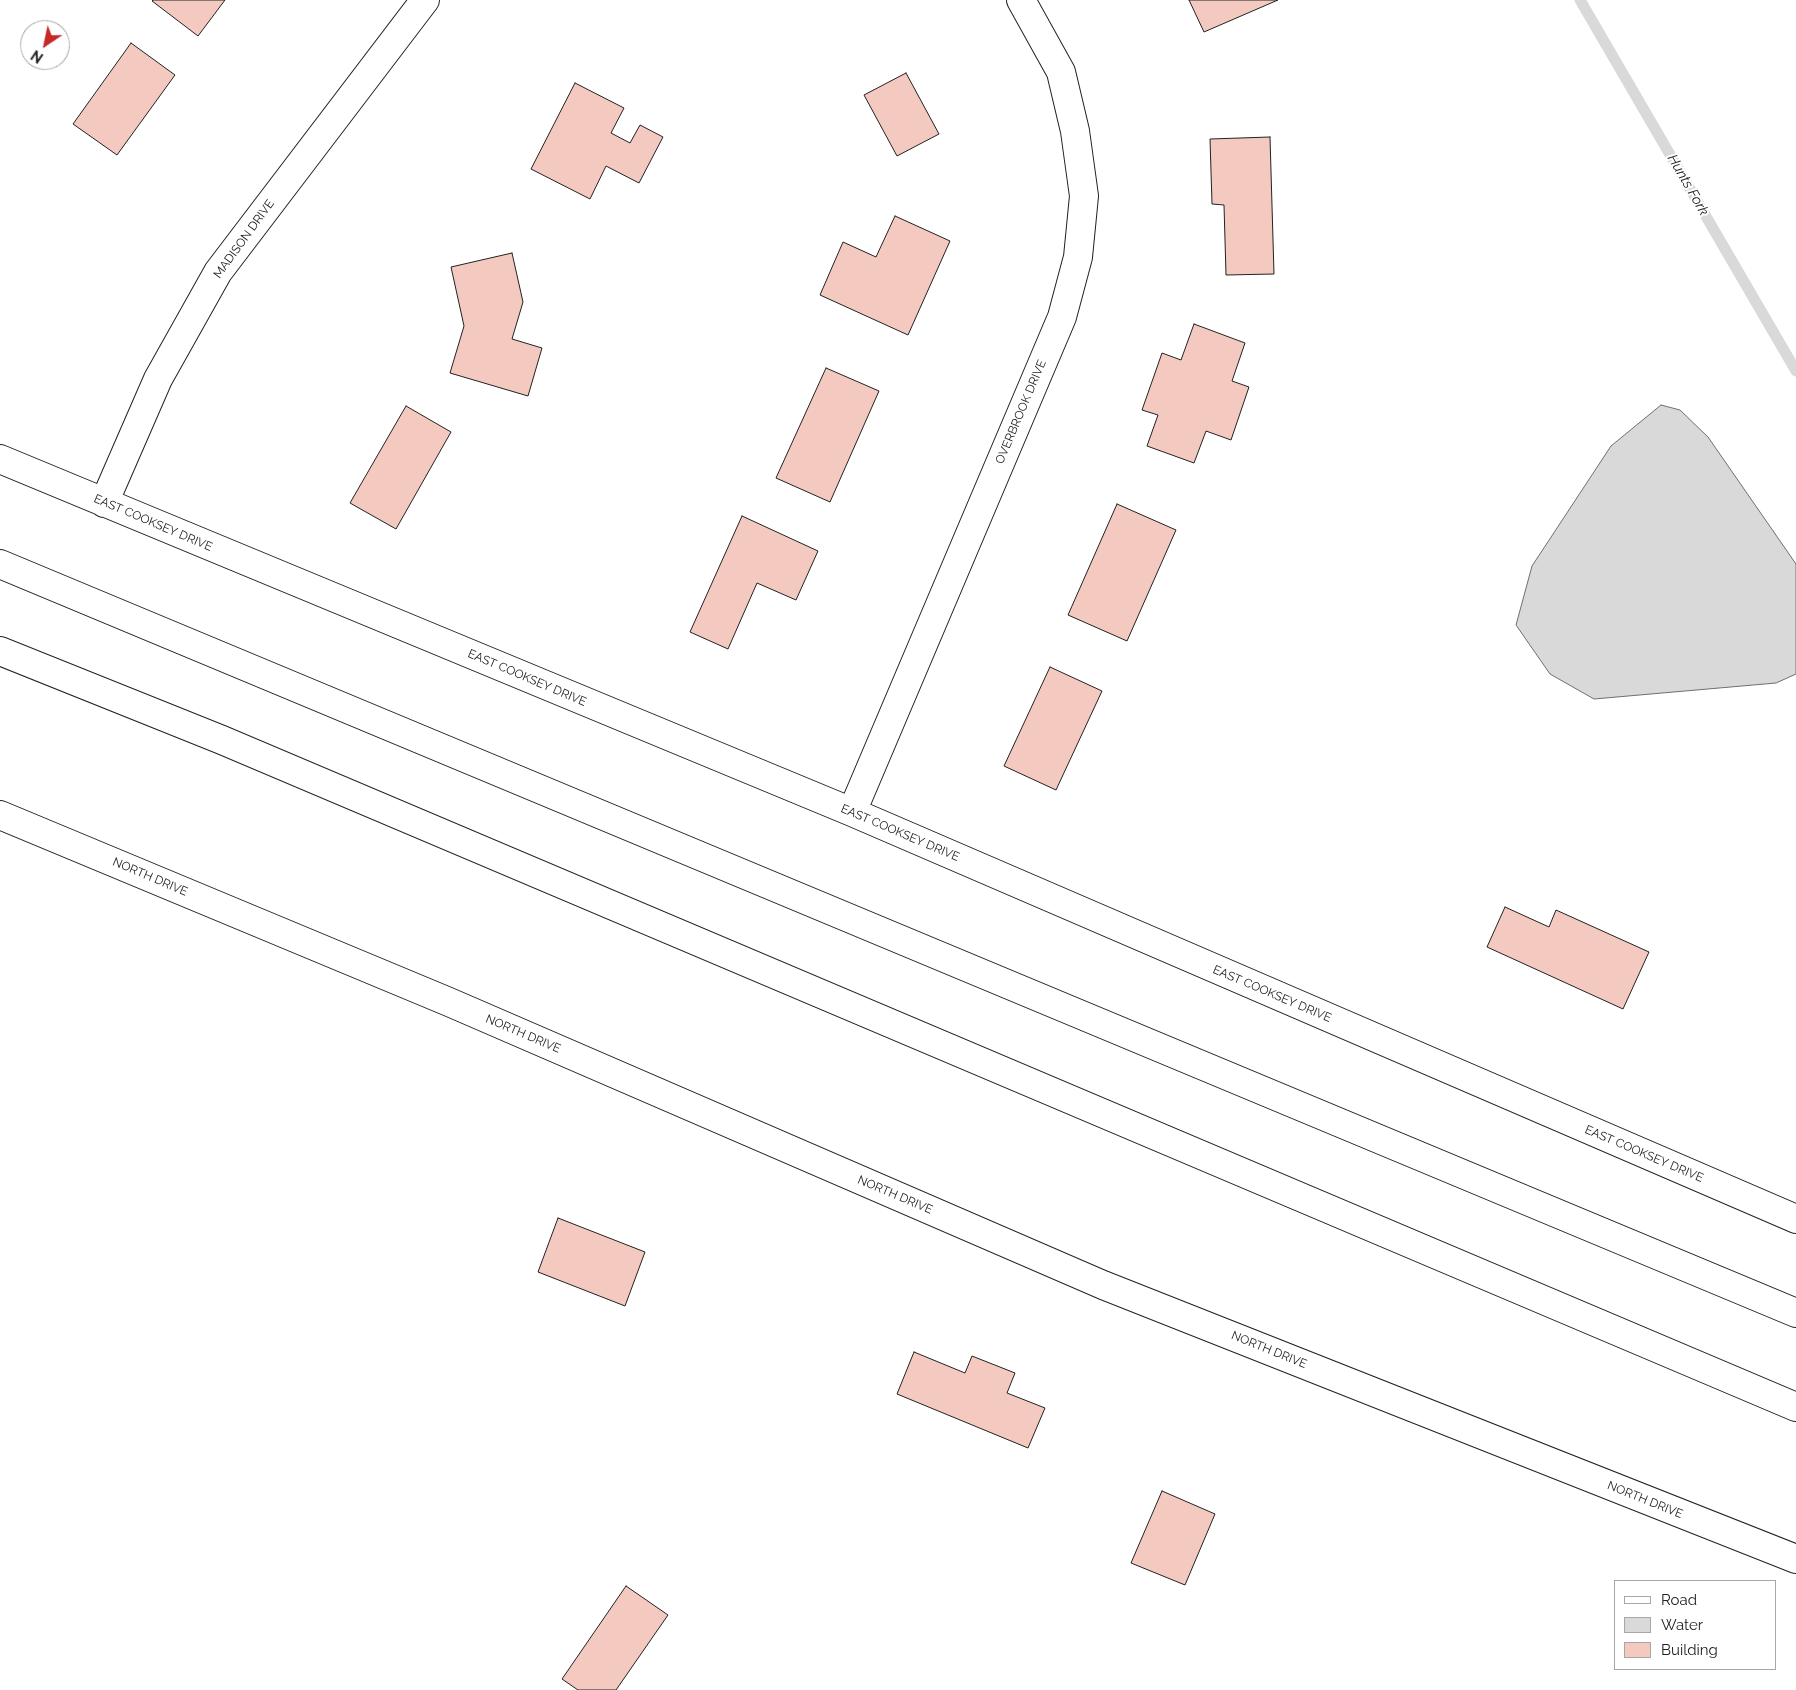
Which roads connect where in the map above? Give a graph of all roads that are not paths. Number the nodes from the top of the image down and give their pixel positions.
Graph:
1 (425, 0) edge
2 (1021, 0) edge
3 (0, 459) edge
4 (104, 503) junction
5 (0, 564) edge
6 (0, 651) edge
7 (852, 812) junction
8 (0, 815) edge
9 (1796, 1220) edge
10 (1796, 1313) edge
11 (1796, 1407) edge
12 (1796, 1560) edge

1 - 4 main road, MADISON DRIVE
2 - 7 main road, OVERBROOK DRIVE
3 - 4 main road, EAST COOKSEY DRIVE
4 - 7 main road, EAST COOKSEY DRIVE
5 - 10 main road
6 - 11 main road
7 - 9 main road, EAST COOKSEY DRIVE
8 - 12 main road, NORTH DRIVE

